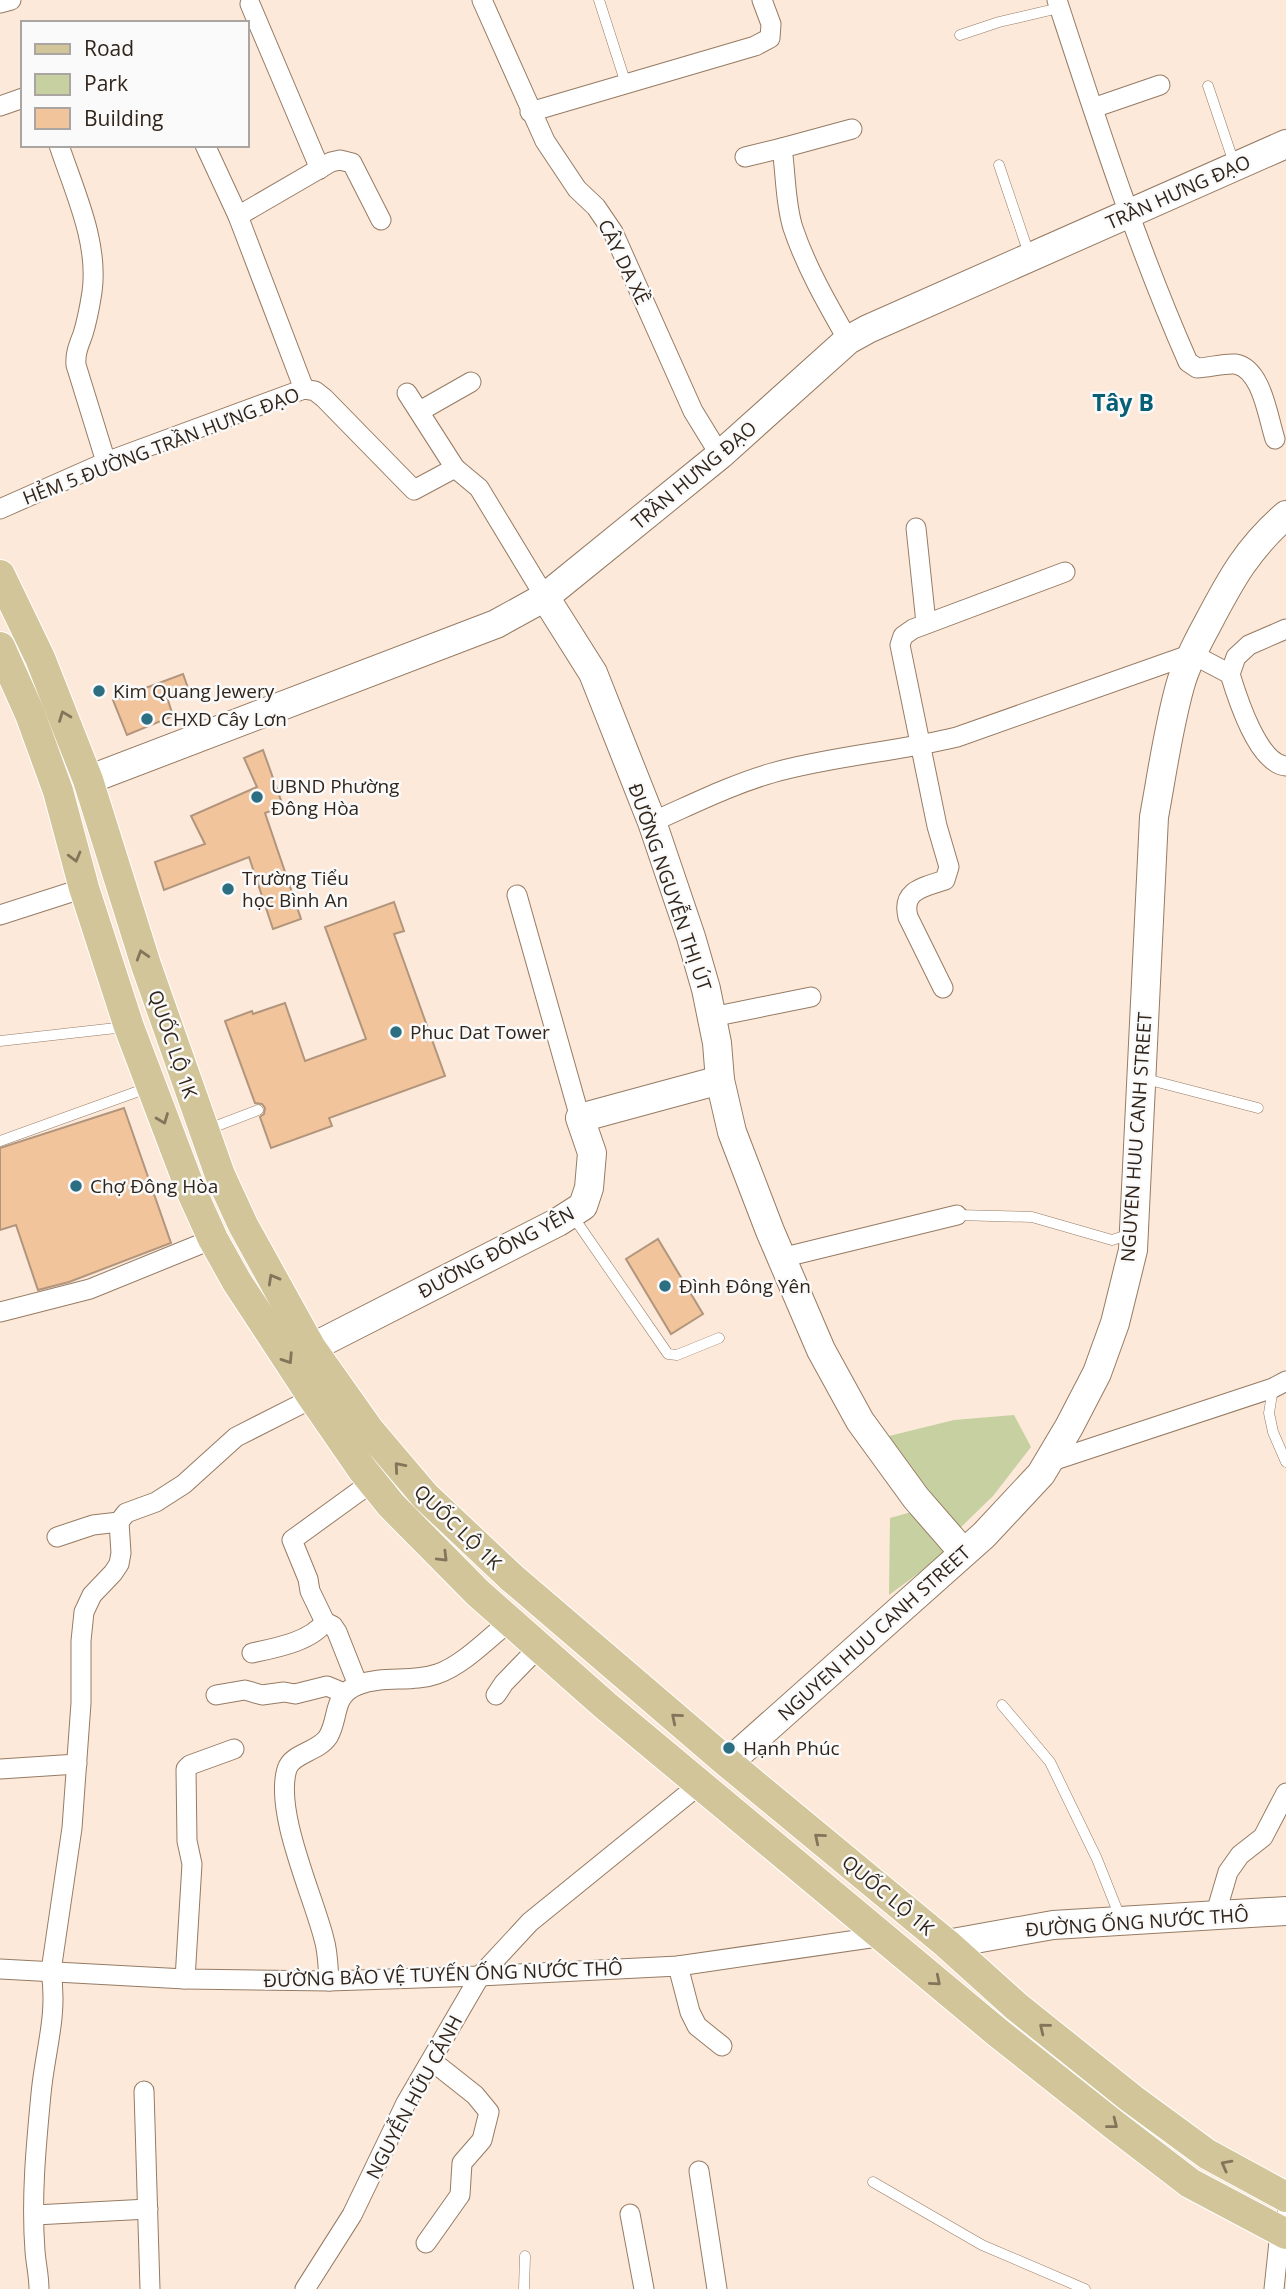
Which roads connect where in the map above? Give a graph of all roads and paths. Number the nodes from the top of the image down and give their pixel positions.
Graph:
1 (10, 0) edge
2 (482, 0) edge
3 (599, 0) edge
4 (762, 0) edge
5 (0, 3) edge
6 (250, 4) dead end
7 (1058, 4) edge
8 (960, 34) dead end
9 (626, 84) junction
10 (1160, 85) dead end
11 (1209, 86) dead end
12 (21, 99) edge
13 (0, 106) edge
14 (1093, 108) junction
15 (530, 112) junction
16 (852, 129) dead end
17 (1286, 144) edge
18 (60, 147) edge
19 (206, 147) edge
20 (782, 148) junction
21 (745, 157) dead end
22 (999, 165) dead end
23 (1235, 166) junction
24 (320, 169) junction
25 (1128, 215) junction
26 (238, 216) junction
27 (381, 220) dead end
28 (1030, 257) junction
29 (848, 340) junction
30 (471, 382) dead end
31 (304, 389) junction
32 (407, 393) dead end
33 (421, 411) junction
34 (1275, 439) dead end
35 (720, 455) junction
36 (106, 463) junction
37 (455, 468) junction
38 (0, 509) edge
39 (1286, 515) edge
40 (916, 528) dead end
41 (1065, 572) dead end
42 (0, 575) edge
43 (545, 597) junction
44 (926, 623) junction
45 (1286, 629) edge
46 (0, 647) edge
47 (1192, 654) junction
48 (1230, 674) junction
49 (920, 746) junction
50 (1286, 766) edge
51 (88, 780) junction
52 (58, 791) junction
53 (652, 822) junction
54 (84, 888) junction
55 (517, 895) dead end
56 (0, 915) edge
57 (943, 988) dead end
58 (811, 997) dead end
59 (712, 1017) junction
60 (130, 1027) junction
61 (0, 1041) edge
62 (1142, 1078) junction
63 (720, 1080) junction
64 (151, 1087) junction
65 (1258, 1108) dead end
66 (258, 1110) dead end
67 (580, 1118) junction
68 (204, 1131) junction
69 (0, 1141) edge
70 (571, 1214) junction
71 (957, 1215) joint
72 (243, 1225) junction
73 (1134, 1233) junction
74 (213, 1239) junction
75 (781, 1258) junction
76 (0, 1312) edge
77 (719, 1338) dead end
78 (311, 1348) junction
79 (1280, 1384) edge
80 (313, 1398) junction
81 (1049, 1462) junction
82 (1286, 1462) edge
83 (372, 1482) junction
84 (119, 1522) junction
85 (57, 1538) dead end
86 (962, 1552) junction
87 (510, 1621) junction
88 (325, 1622) junction
89 (539, 1647) junction
90 (252, 1653) dead end
91 (351, 1689) junction
92 (216, 1695) dead end
93 (496, 1695) dead end
94 (1002, 1705) dead end
95 (234, 1749) dead end
96 (728, 1763) junction
97 (77, 1764) junction
98 (0, 1769) edge
99 (699, 1784) junction
100 (1286, 1793) edge
101 (1286, 1912) edge
102 (1215, 1916) junction
103 (1121, 1921) junction
104 (884, 1937) junction
105 (947, 1944) junction
106 (678, 1966) junction
107 (0, 1969) edge
108 (51, 1971) junction
109 (480, 1976) junction
110 (185, 1979) junction
111 (329, 1981) junction
112 (722, 2046) dead end
113 (432, 2061) junction
114 (144, 2091) dead end
115 (699, 2171) dead end
116 (873, 2182) dead end
117 (1286, 2197) edge
118 (148, 2209) junction
119 (630, 2214) dead end
120 (35, 2215) junction
121 (1284, 2228) edge
122 (426, 2243) dead end
123 (525, 2256) dead end
124 (39, 2289) edge
125 (150, 2289) edge
126 (305, 2289) edge
127 (524, 2289) edge
128 (644, 2289) edge
129 (717, 2289) edge
130 (1084, 2289) edge
131 (1274, 2289) edge

1 - 5 street
2 - 15 street, CÂY DA XỀ
3 - 9 lane
4 - 9 street
6 - 24 street
7 - 8 lane
7 - 14 street
9 - 15 street
10 - 14 street
11 - 23 lane
12 - 13 street
14 - 25 street
15 - 35 street, CÂY DA XỀ
16 - 20 street
17 - 23 street, TRẦN HƯNG ĐẠO
18 - 36 street
19 - 26 street
20 - 21 street
20 - 29 street
22 - 28 lane
23 - 25 street, TRẦN HƯNG ĐẠO
24 - 26 street
24 - 27 street
25 - 28 street, TRẦN HƯNG ĐẠO
25 - 34 street
26 - 31 street
28 - 29 street, TRẦN HƯNG ĐẠO
29 - 35 street, TRẦN HƯNG ĐẠO
30 - 33 street
31 - 36 street, HẺM 5 ĐƯỜNG TRẦN HƯNG ĐẠO
31 - 37 street, HẺM 5 ĐƯỜNG TRẦN HƯNG ĐẠO
32 - 33 street
33 - 37 street
35 - 43 street, TRẦN HƯNG ĐẠO
36 - 38 street, HẺM 5 ĐƯỜNG TRẦN HƯNG ĐẠO
37 - 43 street
39 - 47 street, NGUYEN HUU CANH STREET
40 - 44 street
41 - 44 street
51 -> 42 main road, QUỐC LỘ 1K
43 - 51 street, TRẦN HƯNG ĐẠO
43 - 53 street, ĐƯỜNG NGUYỄN THỊ ÚT
44 - 49 street
45 - 48 street
46 - 52 main road, QUỐC LỘ 1K
47 - 48 street
47 - 49 street
47 - 62 street, NGUYEN HUU CANH STREET
48 - 50 street
49 - 53 street
49 - 57 street
51 - 52 main road
68 -> 51 main road, QUỐC LỘ 1K
52 -> 54 main road, QUỐC LỘ 1K
53 - 59 street, ĐƯỜNG NGUYỄN THỊ ÚT
54 - 56 street
54 - 60 main road, QUỐC LỘ 1K
55 - 67 street
58 - 59 street
59 - 63 street, ĐƯỜNG NGUYỄN THỊ ÚT
60 - 61 lane
60 - 64 main road, QUỐC LỘ 1K
62 - 65 lane
62 - 73 street, NGUYEN HUU CANH STREET
63 - 67 street
63 - 75 street, ĐƯỜNG NGUYỄN THỊ ÚT
64 - 69 lane
64 -> 74 main road, QUỐC LỘ 1K
66 - 68 lane
67 - 70 street, ĐƯỜNG ĐÔNG YÊN
68 - 72 main road, QUỐC LỘ 1K
70 - 77 lane
70 - 78 street, ĐƯỜNG ĐÔNG YÊN
71 - 73 lane
71 - 75 street
72 - 74 main road
78 -> 72 main road, QUỐC LỘ 1K
73 - 81 street, NGUYEN HUU CANH STREET
74 - 76 street
74 -> 80 main road, QUỐC LỘ 1K
75 - 86 street, ĐƯỜNG NGUYỄN THỊ ÚT
96 -> 78 main road, QUỐC LỘ 1K
79 - 81 street
79 - 82 lane
80 - 83 main road, QUỐC LỘ 1K
80 - 84 street
81 - 86 street, NGUYEN HUU CANH STREET
83 -> 87 main road, QUỐC LỘ 1K
83 - 88 street
84 - 85 street
84 - 97 street
86 - 96 street, NGUYEN HUU CANH STREET
87 - 89 main road, QUỐC LỘ 1K
87 - 91 street
88 - 90 street
88 - 91 street
89 - 93 street
89 - 99 main road, QUỐC LỘ 1K
91 - 92 street
91 - 111 street
94 - 103 lane
95 - 110 street
105 -> 96 main road, QUỐC LỘ 1K
97 - 98 street
97 - 108 street
99 - 104 main road, QUỐC LỘ 1K
99 - 109 street, NGUYỄN HỮU CẢNH
100 - 102 street
101 - 102 street, ĐƯỜNG ỐNG NƯỚC THÔ
102 - 103 street, ĐƯỜNG ỐNG NƯỚC THÔ
103 - 105 street, ĐƯỜNG ỐNG NƯỚC THÔ
104 - 106 street, ĐƯỜNG BẢO VỆ TUYẾN ỐNG NƯỚC THÔ
104 -> 121 main road, QUỐC LỘ 1K
117 -> 105 main road, QUỐC LỘ 1K
106 - 109 street, ĐƯỜNG BẢO VỆ TUYẾN ỐNG NƯỚC THÔ
106 - 112 street
107 - 108 street, ĐƯỜNG BẢO VỆ TUYẾN ỐNG NƯỚC THÔ
108 - 110 street, ĐƯỜNG BẢO VỆ TUYẾN ỐNG NƯỚC THÔ
108 - 120 street
109 - 111 street, ĐƯỜNG BẢO VỆ TUYẾN ỐNG NƯỚC THÔ
109 - 113 street, NGUYỄN HỮU CẢNH
110 - 111 street, ĐƯỜNG BẢO VỆ TUYẾN ỐNG NƯỚC THÔ
113 - 122 street
113 - 126 street, NGUYỄN HỮU CẢNH
114 - 118 street
115 - 129 street
116 - 130 lane
118 - 120 street
118 - 125 street
119 - 128 street
120 - 124 street
121 - 131 street
123 - 127 lane

